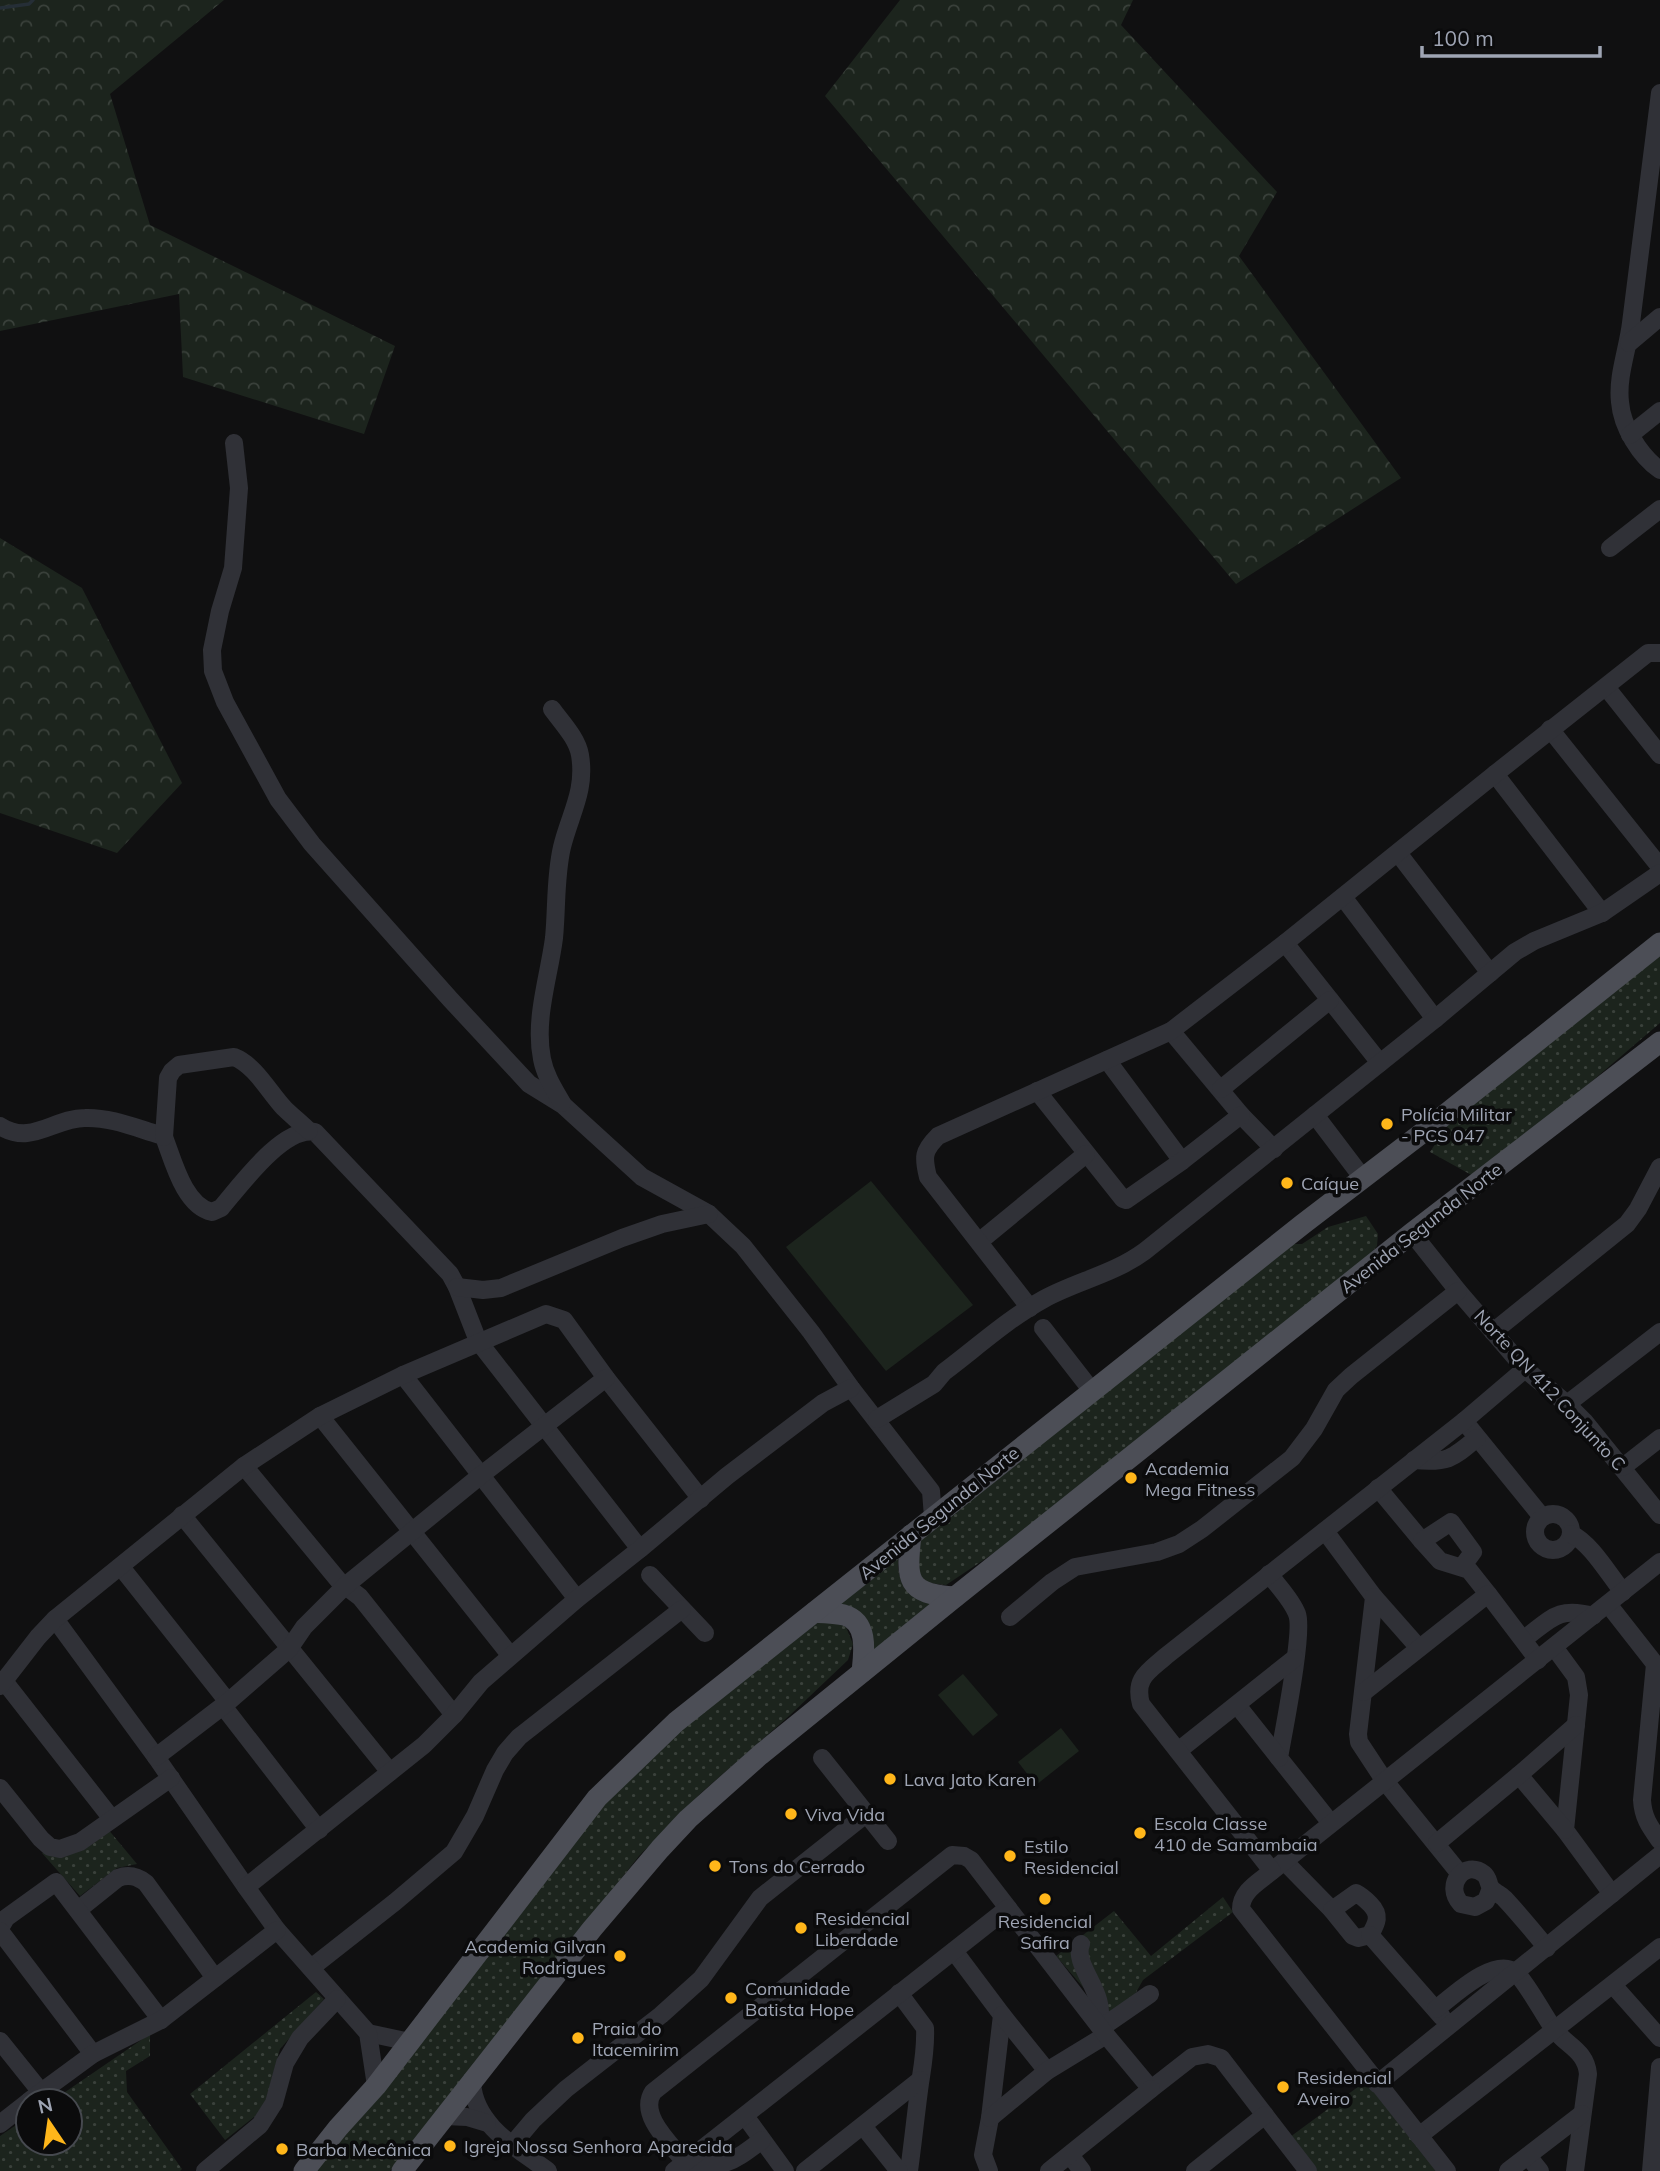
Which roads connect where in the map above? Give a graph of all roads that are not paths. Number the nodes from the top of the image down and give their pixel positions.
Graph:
1 (1660, 93) edge
2 (1660, 317) edge
3 (1629, 343) junction
4 (1660, 411) edge
5 (1630, 435) junction
6 (234, 443) dead end
7 (1660, 470) edge
8 (1660, 509) edge
9 (1610, 548) dead end
10 (1660, 653) edge
11 (1606, 687) junction
12 (552, 709) dead end
13 (1550, 729) junction
14 (1660, 755) edge
15 (1494, 774) junction
16 (1398, 853) junction
17 (1660, 867) edge
18 (1660, 873) edge
19 (1343, 897) junction
20 (1602, 914) junction
21 (1285, 943) junction
22 (1660, 943) edge
23 (1490, 973) junction
24 (1330, 1000) junction
25 (1435, 1019) junction
26 (1171, 1031) junction
27 (1660, 1042) edge
28 (1107, 1060) junction
29 (1380, 1063) junction
30 (1221, 1089) junction
31 (1037, 1091) junction
32 (563, 1105) junction
33 (1241, 1115) junction
34 (1315, 1115) junction
35 (0, 1126) edge
36 (309, 1131) junction
37 (164, 1137) junction
38 (1273, 1149) junction
39 (1086, 1154) junction
40 (1182, 1161) junction
41 (1660, 1167) edge
42 (1362, 1177) junction
43 (709, 1214) junction
44 (1412, 1233) junction
45 (979, 1241) junction
46 (457, 1287) junction
47 (1458, 1291) junction
48 (1030, 1308) junction
49 (1043, 1328) dead end
50 (1493, 1332) junction
51 (1660, 1332) edge
52 (478, 1341) junction
53 (1525, 1369) junction
54 (403, 1375) junction
55 (606, 1378) junction
56 (851, 1388) junction
57 (1092, 1391) junction
58 (1567, 1404) junction
59 (320, 1416) junction
60 (877, 1419) junction
61 (1464, 1421) junction
62 (544, 1426) junction
63 (1477, 1438) junction
64 (1660, 1438) edge
65 (1414, 1460) junction
66 (244, 1465) junction
67 (1623, 1467) junction
68 (480, 1476) junction
69 (1378, 1488) junction
70 (931, 1491) junction
71 (957, 1498) junction
72 (701, 1499) junction
73 (182, 1515) junction
74 (1660, 1515) edge
75 (933, 1517) junction
76 (1542, 1517) junction
77 (1325, 1531) junction
78 (411, 1532) junction
79 (1571, 1534) junction
80 (911, 1535) junction
81 (1422, 1541) junction
82 (640, 1549) junction
83 (1660, 1562) edge
84 (121, 1567) junction
85 (1462, 1567) junction
86 (1269, 1574) junction
87 (650, 1575) dead end
88 (345, 1586) junction
89 (1623, 1592) junction
90 (1488, 1594) junction
91 (955, 1597) junction
92 (1374, 1597) junction
93 (577, 1599) junction
94 (1608, 1604) junction
95 (682, 1609) junction
96 (815, 1612) junction
97 (1593, 1616) junction
98 (1010, 1617) dead end
99 (55, 1619) junction
100 (705, 1633) dead end
101 (1524, 1639) junction
102 (1555, 1647) junction
103 (1419, 1648) junction
104 (289, 1649) junction
105 (510, 1656) junction
106 (1295, 1658) junction
107 (1538, 1660) junction
108 (1657, 1667) edge
109 (862, 1672) junction
110 (2, 1684) edge
111 (1364, 1692) junction
112 (225, 1704) junction
113 (1237, 1705) junction
114 (454, 1715) junction
115 (1576, 1725) junction
116 (1178, 1751) junction
117 (156, 1757) junction
118 (822, 1758) dead end
119 (1279, 1758) junction
120 (1653, 1759) edge
121 (390, 1772) junction
122 (1519, 1775) junction
123 (171, 1778) junction
124 (1384, 1780) junction
125 (0, 1788) edge
126 (866, 1814) junction
127 (112, 1819) junction
128 (1330, 1822) junction
129 (319, 1830) junction
130 (1564, 1830) junction
131 (888, 1841) dead end
132 (1660, 1841) edge
133 (1437, 1843) junction
134 (1658, 1862) edge
135 (1278, 1866) junction
136 (1460, 1874) junction
137 (246, 1887) junction
138 (1491, 1888) junction
139 (1612, 1894) junction
140 (1008, 1908) junction
141 (78, 1910) junction
142 (1332, 1910) junction
143 (2, 1921) edge
144 (277, 1930) junction
145 (1370, 1935) junction
146 (1081, 1944) dead end
147 (1660, 1947) edge
148 (1546, 1948) junction
149 (954, 1951) junction
150 (311, 1968) junction
151 (1516, 1973) junction
152 (215, 1978) junction
153 (1613, 1985) junction
154 (899, 1993) junction
155 (1150, 1994) dead end
156 (337, 1999) junction
157 (1436, 2009) junction
158 (1002, 2015) junction
159 (161, 2020) junction
160 (1448, 2026) junction
161 (1102, 2029) junction
162 (1555, 2031) junction
163 (368, 2034) junction
164 (1660, 2038) edge
165 (0, 2041) edge
166 (410, 2042) junction
167 (93, 2054) junction
168 (1660, 2067) edge
169 (1047, 2071) junction
170 (920, 2080) junction
171 (472, 2083) junction
172 (1377, 2084) junction
173 (376, 2085) junction
174 (27, 2087) edge
175 (48, 2087) edge
176 (1152, 2090) junction
177 (14, 2113) edge
178 (1582, 2114) junction
179 (1265, 2115) junction
180 (445, 2116) junction
181 (745, 2116) junction
182 (990, 2118) junction
183 (487, 2123) junction
184 (0, 2124) edge
185 (863, 2126) junction
186 (1419, 2136) junction
187 (762, 2140) junction
188 (1657, 2140) edge
189 (512, 2145) junction
190 (1070, 2155) junction
191 (1528, 2155) junction
192 (680, 2167) edge
193 (205, 2171) edge
194 (304, 2171) edge
195 (402, 2171) edge
196 (548, 2171) edge
197 (785, 2171) edge
198 (805, 2171) edge
199 (899, 2171) edge
200 (909, 2171) edge
201 (989, 2171) edge
202 (1049, 2171) edge
203 (1082, 2171) edge
204 (1195, 2171) edge
205 (1308, 2171) edge
206 (1447, 2171) edge
207 (1508, 2171) edge
208 (1540, 2171) edge
209 (1575, 2171) edge
210 (1651, 2171) edge

1 - 3 street
2 - 3 street
3 - 5 street
4 - 5 street
5 - 7 street
6 - 32 street
8 - 9 street
10 - 11 street
11 - 13 street
11 - 14 street
12 - 32 street
13 - 15 street
13 - 17 street
15 - 16 street
15 - 20 street
16 - 19 street
16 - 23 street
18 - 20 street
19 - 21 street
19 - 25 street
20 - 23 street
21 - 24 street
21 - 26 street
22 - 42 main road, Avenida Segunda Norte
23 - 25 street
24 - 29 street
24 - 30 street
25 - 29 street
26 - 28 street
26 - 30 street
27 - 44 main road, Avenida Segunda Norte
28 - 31 street
28 - 40 street
29 - 34 street
30 - 33 street
31 - 39 street
31 - 45 street
32 - 43 street
33 - 38 street
33 - 40 street
34 - 38 street
34 - 42 street
35 - 37 street
36 - 37 street
36 - 37 street
36 - 46 street
38 - 48 street
39 - 40 street
39 - 45 street
41 - 50 street
42 - 57 main road, Avenida Segunda Norte
43 - 46 street
43 - 56 street
44 - 47 street, Norte QN 412 Conjunto C
44 - 91 main road, Avenida Segunda Norte
45 - 48 street
46 - 52 street
47 - 50 street, Norte QN 412 Conjunto C
47 - 98 street
48 - 60 street
49 - 57 street
50 - 53 street, Norte QN 412 Conjunto C
51 - 58 street
52 - 54 street
52 - 55 street
52 - 62 street
53 - 58 street, Norte QN 412 Conjunto C
53 - 61 street
54 - 59 street
54 - 68 street
55 - 62 street
55 - 72 street
56 - 60 street
56 - 72 street
57 - 71 main road, Avenida Segunda Norte
58 - 67 street, Norte QN 412 Conjunto C
59 - 66 street
59 - 78 street
60 - 70 street
61 - 63 street
61 - 65 street
62 - 68 street
62 - 82 street
63 - 65 street
63 - 76 street
64 - 67 street
65 - 69 street
66 - 73 street
66 - 88 street
67 - 74 street, Norte QN 412 Conjunto C
68 - 78 street
68 - 93 street
69 - 77 street
69 - 81 street
70 - 71 street
70 - 75 street
71 - 75 main road, Avenida Segunda Norte
72 - 82 street
73 - 84 street
73 - 104 street
75 - 80 main road, Avenida Segunda Norte
76 - 79 street
76 - 79 street
77 - 86 street
77 - 92 street
78 - 88 street
78 - 105 street
79 - 89 street
80 - 91 main road
80 - 96 main road, Avenida Segunda Norte
81 - 85 street
81 - 85 street
82 - 93 street
83 - 89 street
84 - 99 street
84 - 112 street
85 - 90 street
86 - 106 street
86 - 116 street
87 - 95 street
88 - 104 street
88 - 114 street
89 - 94 street
90 - 101 street
90 - 103 street
91 - 109 main road, Avenida Segunda Norte
92 - 103 street
92 - 111 street
93 - 105 street
94 - 97 street
94 - 108 street
95 - 100 street
95 - 150 street
96 - 109 main road
96 - 166 main road, Avenida Segunda Norte
97 - 101 street
97 - 102 street
99 - 110 street
99 - 117 street
101 - 107 street
102 - 107 street
102 - 115 street
103 - 111 street
104 - 112 street
104 - 121 street
105 - 114 street
106 - 113 street
106 - 119 street
107 - 124 street
108 - 120 street
109 - 171 main road, Avenida Segunda Norte
110 - 127 street
111 - 124 street
112 - 117 street
112 - 129 street
113 - 116 street
113 - 119 street
114 - 121 street
115 - 122 street
115 - 130 street
116 - 135 street
117 - 123 street
118 - 126 street
119 - 128 street
120 - 132 street
121 - 129 street
122 - 130 street
122 - 133 street
123 - 127 street
123 - 137 street
124 - 128 street
124 - 133 street
125 - 127 street
126 - 131 street
126 - 189 street
128 - 135 street
129 - 137 street
130 - 139 street
133 - 136 street
134 - 139 street
135 - 142 street
135 - 172 street
136 - 138 street
136 - 138 street
137 - 144 street
138 - 148 street
139 - 148 street
140 - 149 street
140 - 161 street
140 - 192 street
141 - 143 street
141 - 152 street
141 - 159 street
142 - 145 street
142 - 145 street
143 - 167 street
144 - 150 street
144 - 152 street
145 - 157 street
146 - 161 street
147 - 153 street
148 - 151 street
149 - 154 street
149 - 158 street
150 - 156 street
151 - 157 street
151 - 160 street
151 - 162 street
152 - 159 street
153 - 162 street
153 - 164 street
154 - 170 street
154 - 181 street
155 - 161 street
156 - 163 street
156 - 193 street
157 - 160 street
158 - 169 street
158 - 182 street
159 - 167 street
160 - 172 street
161 - 169 street
161 - 176 street
162 - 178 street
162 - 186 street
163 - 166 street
163 - 173 street
165 - 174 street
166 - 173 main road, Avenida Segunda Norte
167 - 175 street
168 - 188 street
169 - 182 street
170 - 185 street
170 - 200 street
171 - 180 main road, Avenida Segunda Norte
171 - 183 street
172 - 186 street
173 - 194 main road, Avenida Segunda Norte
176 - 179 street
176 - 190 street
177 - 184 street
178 - 191 street
178 - 209 street
179 - 204 street
179 - 205 street
180 - 183 street
180 - 195 main road, Avenida Segunda Norte
181 - 187 street
181 - 192 street
182 - 201 street
183 - 189 street
185 - 198 street
185 - 199 street
186 - 206 street
187 - 192 street
187 - 197 street
188 - 210 street
189 - 196 street
190 - 202 street
190 - 203 street
191 - 207 street
191 - 208 street

